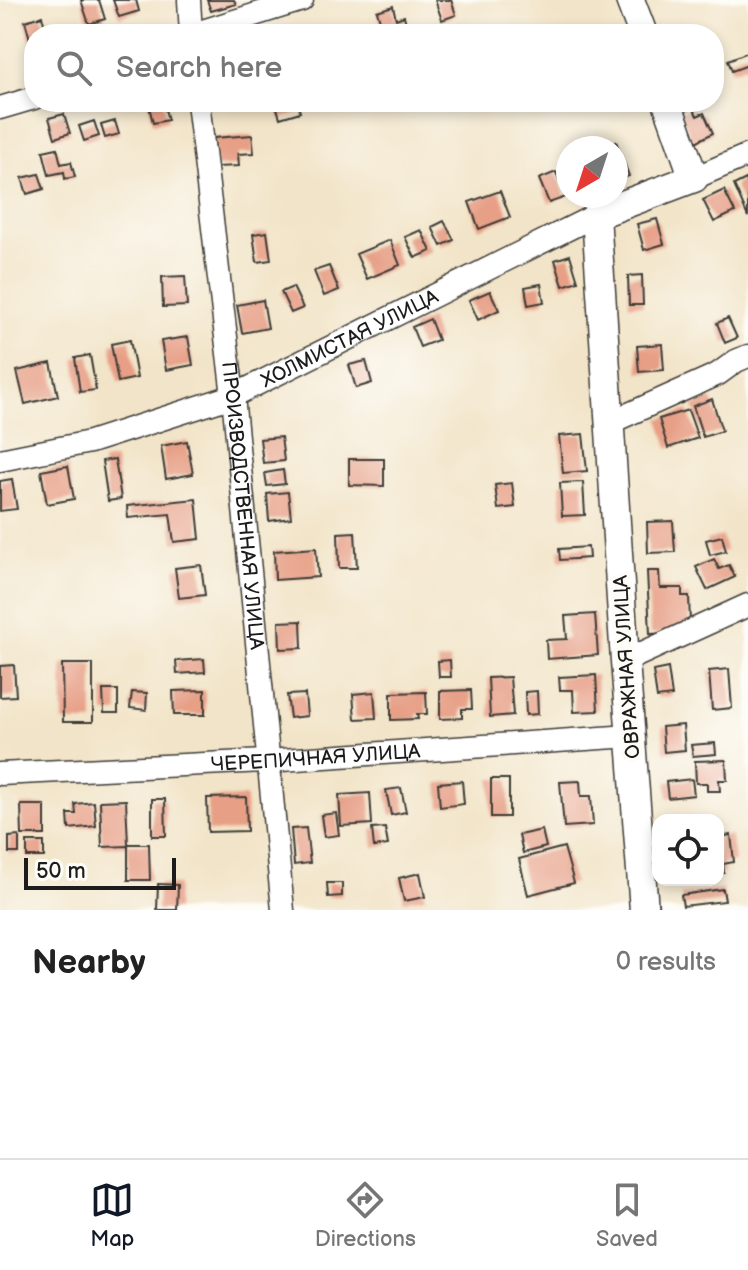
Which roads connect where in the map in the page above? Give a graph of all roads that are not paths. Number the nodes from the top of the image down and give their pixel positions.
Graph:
1 (189, 0) edge
2 (302, 0) edge
3 (630, 0) edge
4 (191, 24) edge
5 (224, 24) edge
6 (639, 24) edge
7 (24, 101) edge
8 (0, 108) edge
9 (199, 112) edge
10 (671, 112) edge
11 (748, 155) edge
12 (694, 178) junction
13 (596, 215) junction
14 (748, 356) edge
15 (233, 396) junction
16 (609, 423) junction
17 (0, 460) edge
18 (748, 605) edge
19 (625, 661) junction
20 (630, 736) junction
21 (267, 761) junction
22 (0, 774) edge
23 (283, 910) edge
24 (644, 910) edge

1 - 4 street
2 - 5 street
3 - 6 street
7 - 8 street
9 - 15 street, ПРОИЗВОДСТВЕННАЯ УЛИЦА
10 - 12 street
11 - 12 street
12 - 13 street
13 - 15 street, ХОЛМИСТАЯ УЛИЦА
13 - 16 street, ОВРАЖНАЯ УЛИЦА
14 - 16 street
15 - 17 street, ХОЛМИСТАЯ УЛИЦА
15 - 21 street, ПРОИЗВОДСТВЕННАЯ УЛИЦА
16 - 19 street, ОВРАЖНАЯ УЛИЦА
18 - 19 street
19 - 20 street, ОВРАЖНАЯ УЛИЦА
20 - 21 street, ЧЕРЕПИЧНАЯ УЛИЦА
20 - 24 street, ОВРАЖНАЯ УЛИЦА
21 - 22 street, ЧЕРЕПИЧНАЯ УЛИЦА
21 - 23 street, ПРОИЗВОДСТВЕННАЯ УЛИЦА

